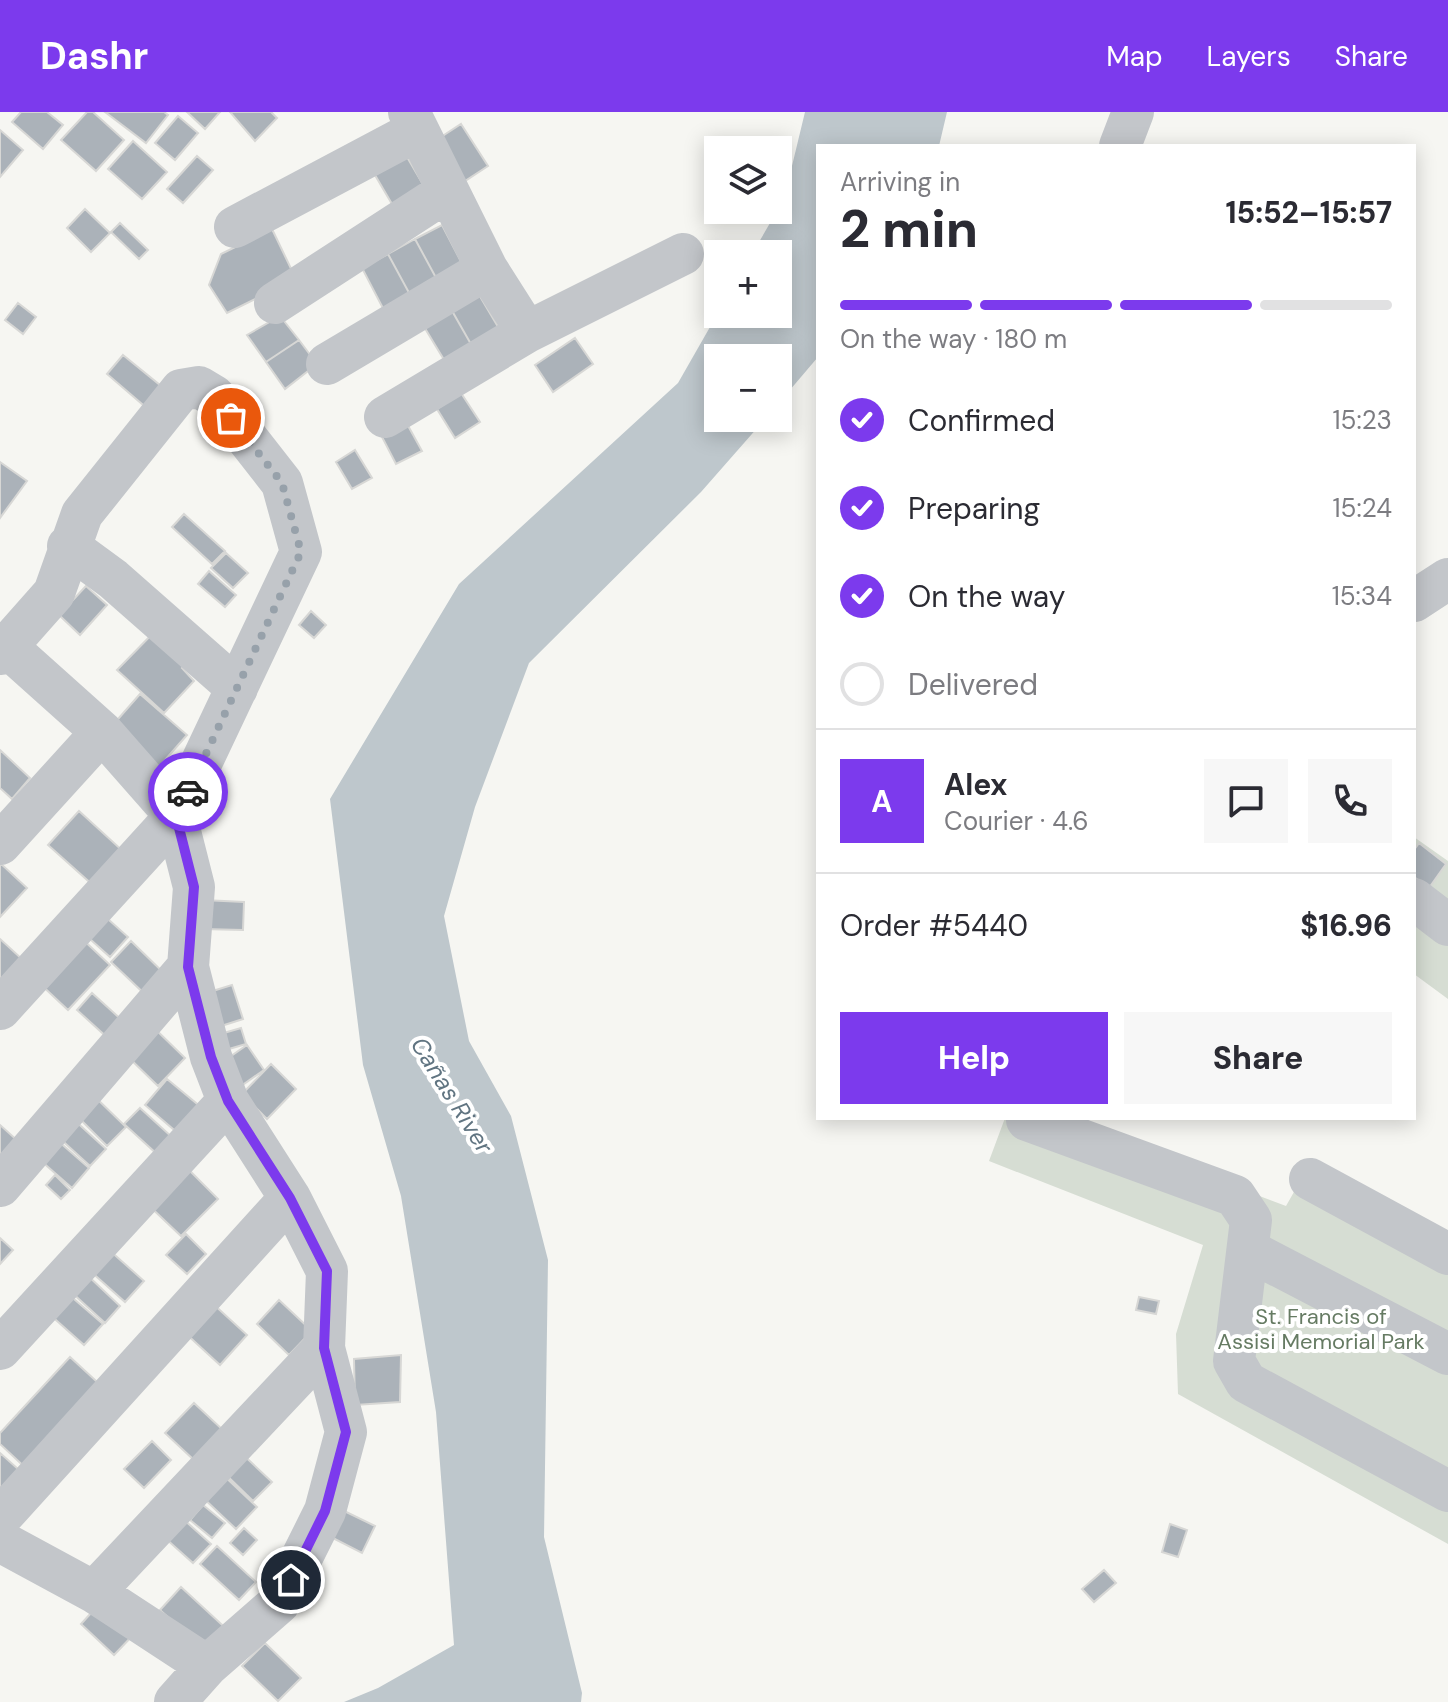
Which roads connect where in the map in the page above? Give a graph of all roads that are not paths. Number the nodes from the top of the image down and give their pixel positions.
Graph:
1 (1133, 112) edge
2 (413, 121) edge
3 (1121, 144) edge
4 (446, 192) junction
5 (235, 227) dead end
6 (683, 254) dead end
7 (487, 269) junction
8 (275, 303) dead end
9 (527, 332) junction
10 (327, 364) dead end
11 (385, 417) dead end
12 (68, 546) junction
13 (1448, 579) edge
14 (1416, 600) edge
15 (3, 650) edge
16 (237, 688) junction
17 (102, 732) junction
18 (176, 816) junction
19 (0, 844) edge
20 (1416, 901) edge
21 (1448, 925) edge
22 (188, 967) junction
23 (0, 1009) edge
24 (228, 1101) junction
25 (1027, 1120) dead end
26 (1310, 1179) dead end
27 (0, 1186) edge
28 (290, 1198) junction
29 (1248, 1250) junction
30 (1448, 1254) edge
31 (324, 1348) junction
32 (0, 1349) edge
33 (1448, 1354) edge
34 (1448, 1491) edge
35 (0, 1518) edge
36 (0, 1541) edge
37 (94, 1592) junction
38 (207, 1666) junction
39 (175, 1702) edge

1 - 3 street
2 - 4 street
2 - 5 street
4 - 7 street
4 - 8 street
6 - 9 street
7 - 9 street
7 - 10 street
9 - 11 street
12 - 15 street
12 - 16 street
12 - 16 street
13 - 14 street
15 - 17 street
16 - 18 street
17 - 18 street
17 - 19 street
18 - 22 street
18 - 23 street
20 - 21 street
22 - 24 street
22 - 27 street
24 - 28 street
24 - 32 street
25 - 29 street
26 - 30 street
28 - 31 street
28 - 35 street
29 - 33 street
29 - 34 street
31 - 37 street
31 - 38 street
36 - 37 street
37 - 38 street
38 - 39 street

